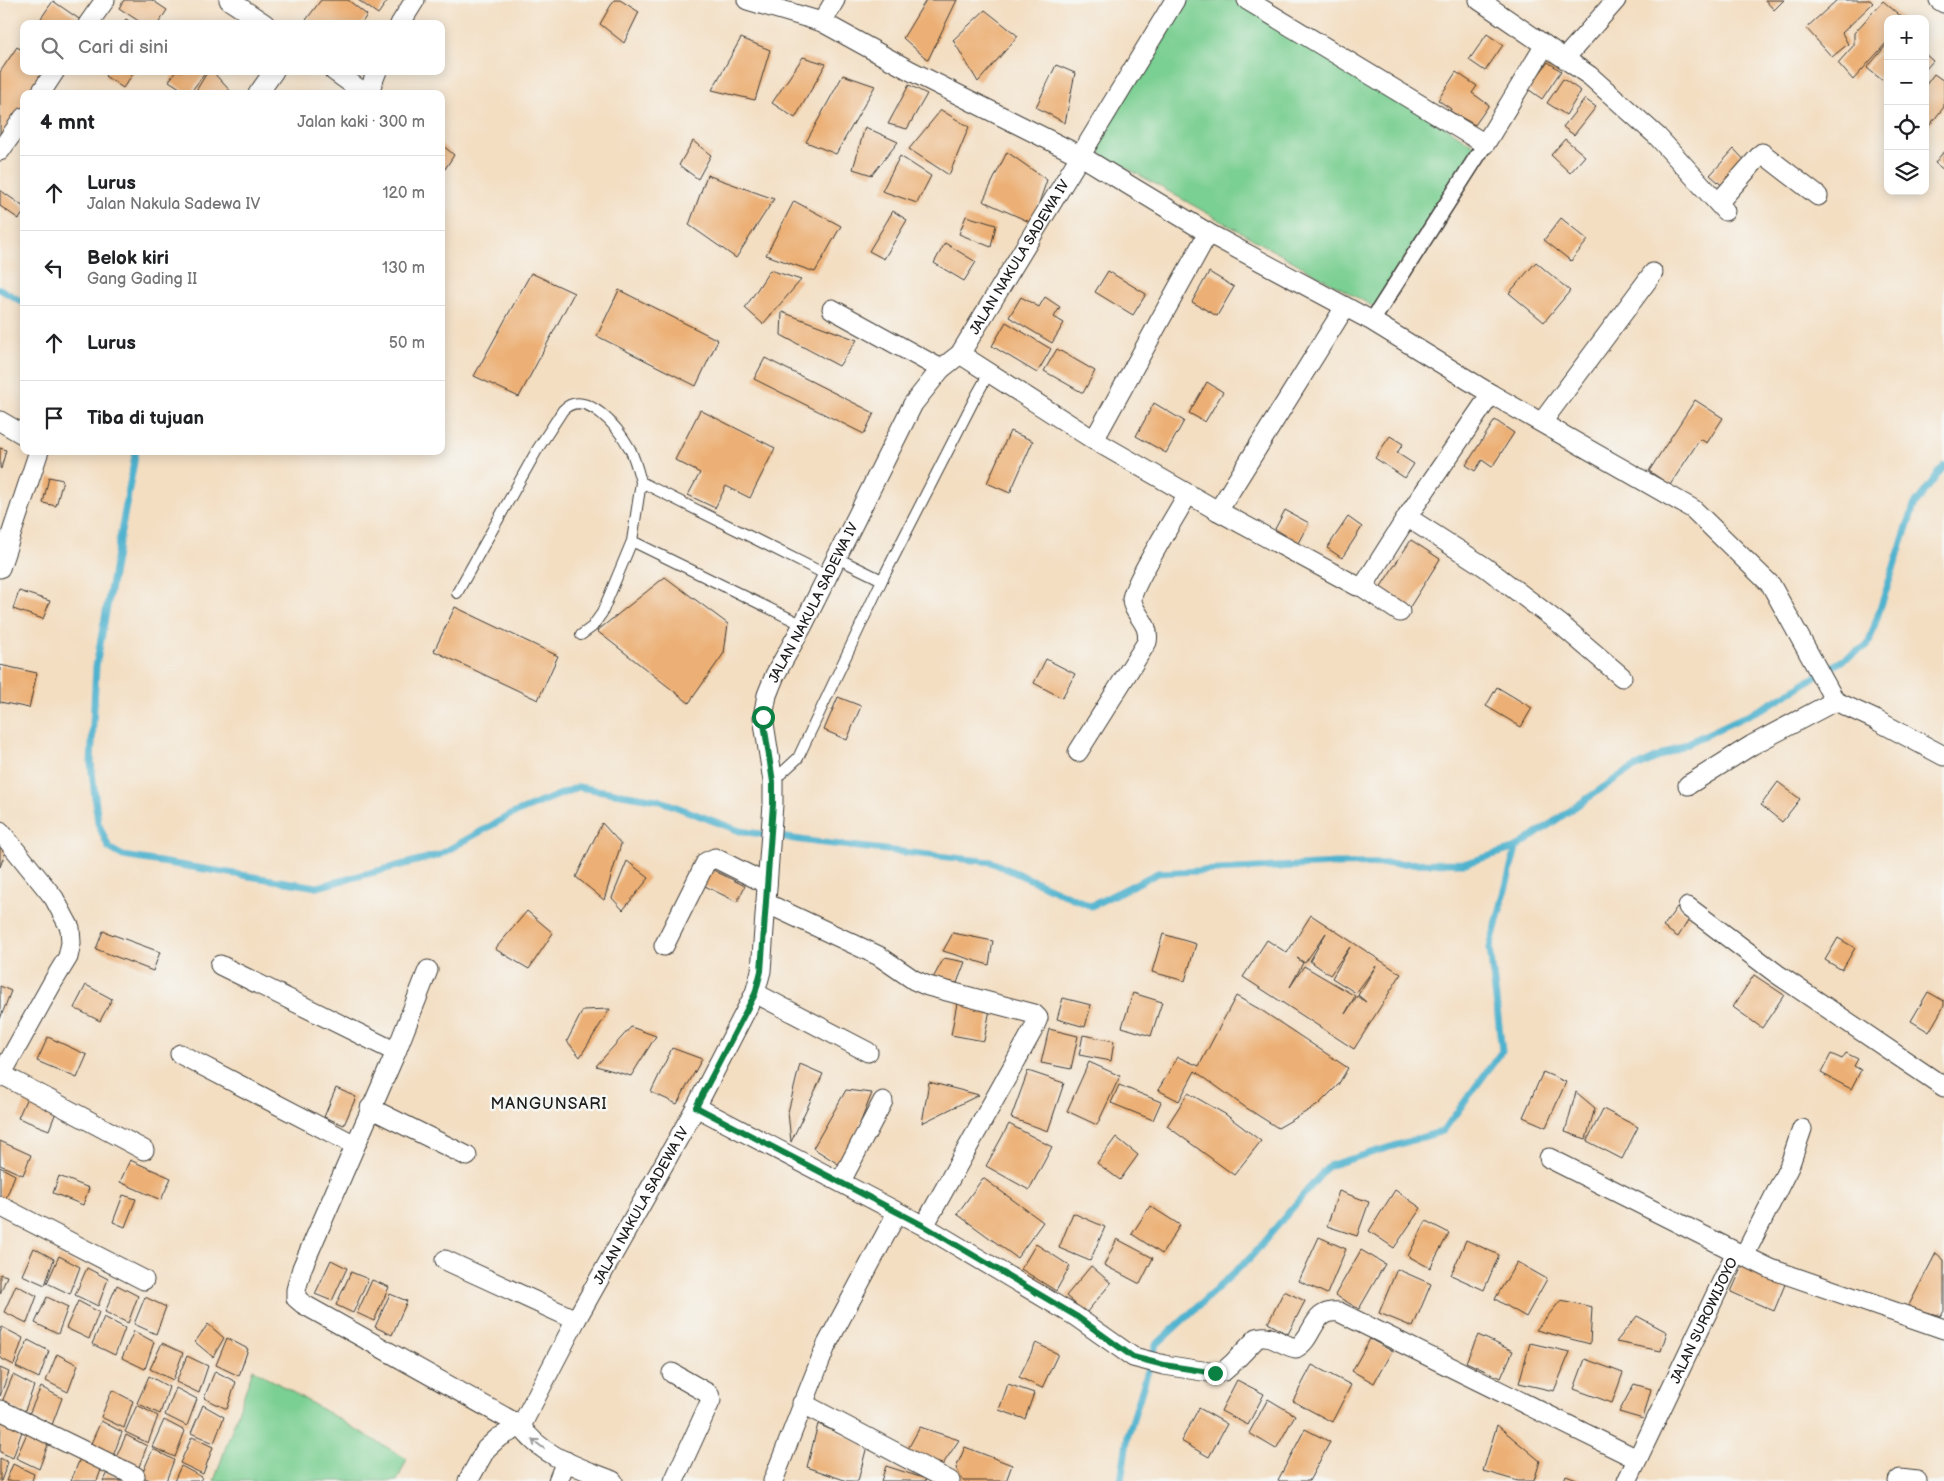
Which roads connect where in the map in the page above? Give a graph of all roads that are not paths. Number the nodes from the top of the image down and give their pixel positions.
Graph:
1 (105, 0) edge
2 (230, 0) edge
3 (415, 0) edge
4 (747, 0) edge
5 (834, 0) edge
6 (1174, 0) edge
7 (1247, 0) edge
8 (1479, 0) edge
9 (1616, 0) edge
10 (1940, 0) edge
11 (1944, 4) edge
12 (91, 20) edge
13 (259, 20) edge
14 (402, 20) edge
15 (822, 22) junction
16 (1545, 45) junction
17 (1565, 58) junction
18 (52, 75) edge
19 (271, 75) edge
20 (340, 75) edge
21 (375, 75) edge
22 (43, 90) edge
23 (261, 90) edge
24 (361, 90) edge
25 (369, 90) edge
26 (20, 123) edge
27 (1485, 144) junction
28 (0, 151) edge
29 (1081, 156) junction
30 (1818, 196) dead end
31 (1208, 233) junction
32 (1653, 273) dead end
33 (1345, 307) junction
34 (832, 308) dead end
35 (1372, 321) junction
36 (960, 354) junction
37 (941, 369) junction
38 (989, 373) junction
39 (1491, 394) junction
40 (0, 421) edge
41 (1542, 422) junction
42 (20, 433) edge
43 (1094, 440) junction
44 (38, 455) edge
45 (641, 482) junction
46 (1188, 494) junction
47 (1218, 511) junction
48 (1407, 517) junction
49 (632, 541) junction
50 (835, 557) junction
51 (0, 568) edge
52 (827, 575) junction
53 (882, 580) junction
54 (1361, 586) junction
55 (457, 593) dead end
56 (1400, 612) dead end
57 (803, 625) junction
58 (580, 635) dead end
59 (1622, 676) dead end
60 (1832, 695) junction
61 (1078, 752) dead end
62 (1944, 756) edge
63 (773, 782) junction
64 (1688, 784) dead end
65 (0, 831) edge
66 (767, 884) junction
67 (766, 903) junction
68 (1688, 907) dead end
69 (664, 946) dead end
70 (220, 965) dead end
71 (428, 970) dead end
72 (755, 994) junction
73 (396, 1052) junction
74 (868, 1052) dead end
75 (180, 1054) dead end
76 (1, 1076) edge
77 (1944, 1087) edge
78 (883, 1101) dead end
79 (696, 1107) junction
80 (370, 1108) junction
81 (1802, 1129) dead end
82 (355, 1145) junction
83 (144, 1150) dead end
84 (467, 1156) dead end
85 (1549, 1158) dead end
86 (841, 1181) junction
87 (0, 1206) edge
88 (897, 1213) junction
89 (924, 1226) junction
90 (1740, 1254) junction
91 (445, 1260) dead end
92 (144, 1280) dead end
93 (576, 1320) junction
94 (1944, 1329) edge
95 (672, 1373) dead end
96 (802, 1403) junction
97 (0, 1410) edge
98 (521, 1426) junction
99 (1637, 1459) junction
100 (566, 1461) junction
101 (135, 1476) dead end
102 (468, 1481) edge
103 (558, 1481) edge
104 (613, 1481) edge
105 (674, 1481) edge
106 (773, 1481) edge
107 (950, 1481) edge
108 (1627, 1481) edge
109 (1898, 1481) edge
110 (1917, 1481) edge

1 - 12 street
2 - 13 street
3 - 14 street
4 - 15 street
5 - 15 street
6 - 29 street, JALAN NAKULA SADEWA IV
7 - 27 street
8 - 16 street
9 - 17 street
10 - 11 street
15 - 29 street
16 - 17 street
16 - 27 street
17 - 30 street
18 - 22 street
19 - 23 street
20 - 24 street
21 - 25 street
26 - 28 street
27 - 35 street
29 - 31 street
29 - 36 street, JALAN NAKULA SADEWA IV
31 - 33 street
31 - 43 street
32 - 41 street
33 - 35 street
33 - 47 street
34 - 37 street
35 - 39 street
36 - 37 street, JALAN NAKULA SADEWA IV
36 - 38 street
37 - 50 street, JALAN NAKULA SADEWA IV
38 - 43 street
38 - 53 lane
39 - 41 street
39 - 48 street
40 - 42 street
41 - 60 street
43 - 46 street
44 - 51 street
45 - 49 lane
45 - 52 lane
45 - 55 lane
46 - 47 street
46 - 61 street
47 - 54 street
48 - 54 street
48 - 59 street
49 - 57 lane
49 - 58 lane
50 - 52 street, JALAN NAKULA SADEWA IV
50 - 53 lane
52 - 57 street, JALAN NAKULA SADEWA IV
53 - 63 lane
54 - 56 street
57 - 63 street, JALAN NAKULA SADEWA IV
60 - 62 street
60 - 64 street
63 - 66 street, JALAN NAKULA SADEWA IV
65 - 76 street
66 - 67 street, JALAN NAKULA SADEWA IV
66 - 69 street
67 - 72 street, JALAN NAKULA SADEWA IV
67 - 89 street
68 - 77 street
70 - 73 street
71 - 73 street
72 - 74 street
72 - 79 street, JALAN NAKULA SADEWA IV
73 - 80 street
75 - 82 street
76 - 83 street
78 - 86 street
79 - 86 street
79 - 93 street, JALAN NAKULA SADEWA IV
80 - 82 street
80 - 84 street
81 - 90 street
82 - 98 street
85 - 90 street
86 - 88 street
87 - 92 street
88 - 89 street
88 - 96 street
89 - 99 street
90 - 94 street, JALAN SUROWIJOYO
90 - 99 street, JALAN SUROWIJOYO
91 - 93 street
93 - 98 street, JALAN NAKULA SADEWA IV
95 - 105 street
96 - 106 street
96 - 107 street
97 - 101 street
100 -> 98 street
98 - 102 street
99 - 108 street, JALAN SUROWIJOYO
100 - 103 street
100 - 104 street
109 - 110 street

